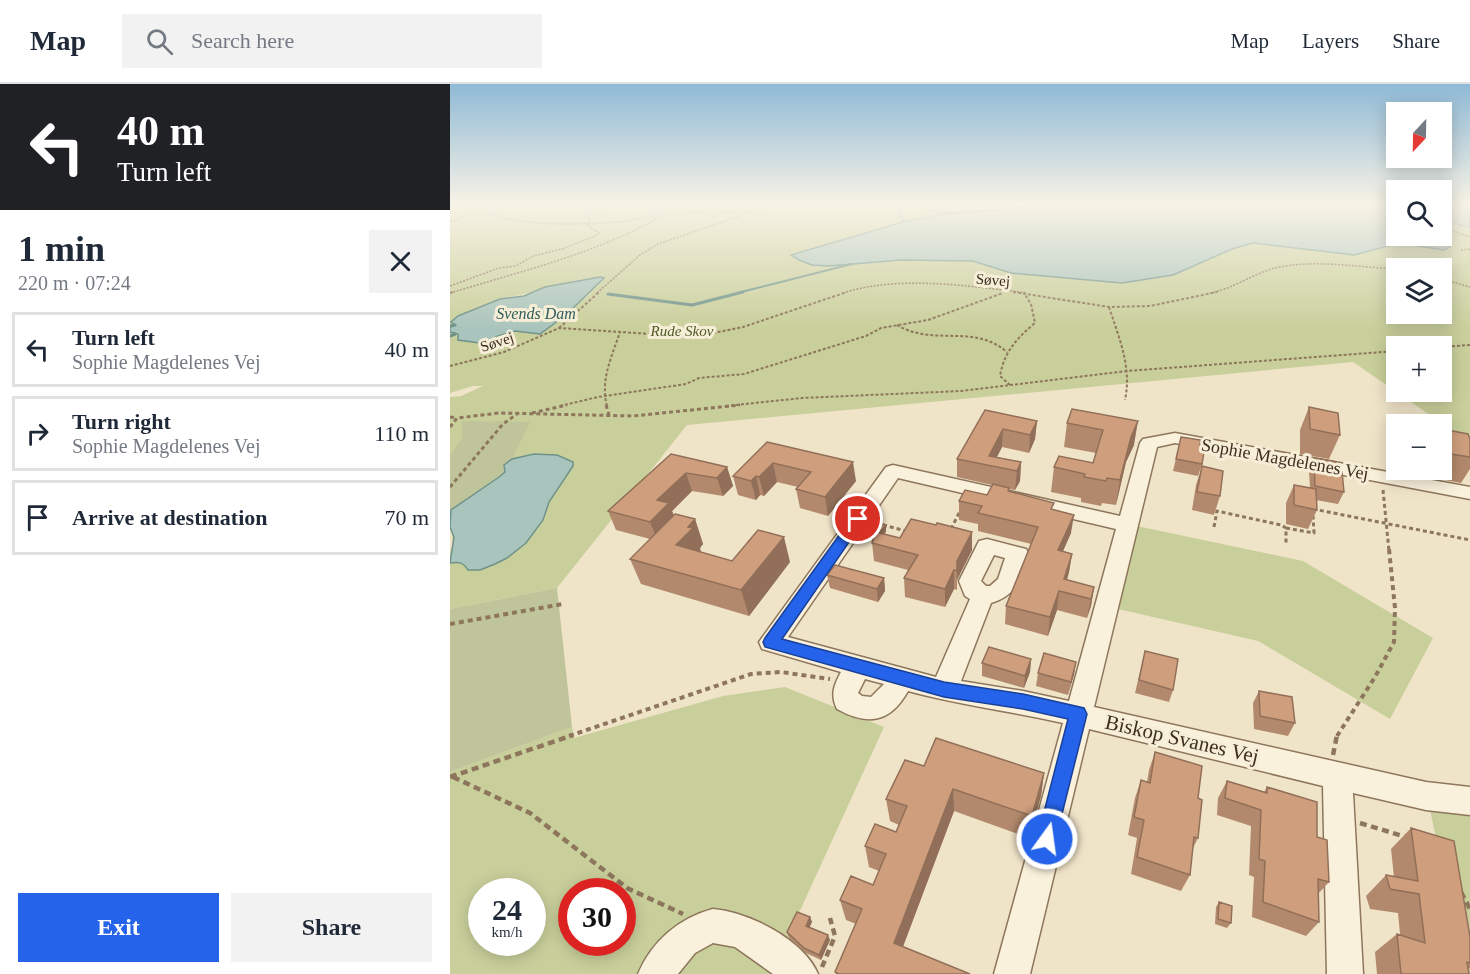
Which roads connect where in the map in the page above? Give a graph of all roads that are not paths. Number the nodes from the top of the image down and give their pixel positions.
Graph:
1 (1470, 493) edge
2 (1128, 525) junction
3 (983, 595) dead end
4 (858, 668) junction
5 (901, 679) junction
6 (944, 690) junction
7 (1078, 714) junction
8 (1332, 775) junction
9 (1470, 801) edge
10 (656, 974) edge
11 (800, 974) edge
12 (1012, 974) edge
13 (1345, 974) edge

1 - 2 street, Sophie Magdelenes Vej
2 - 4 street
2 - 7 street, Sophie Magdelenes Vej
3 - 6 street
4 - 5 street
4 - 5 street
5 - 6 street
6 - 7 street
7 - 8 street, Biskop Svanes Vej
7 - 12 street
8 - 9 street, Biskop Svanes Vej
8 - 13 street
10 - 11 street

